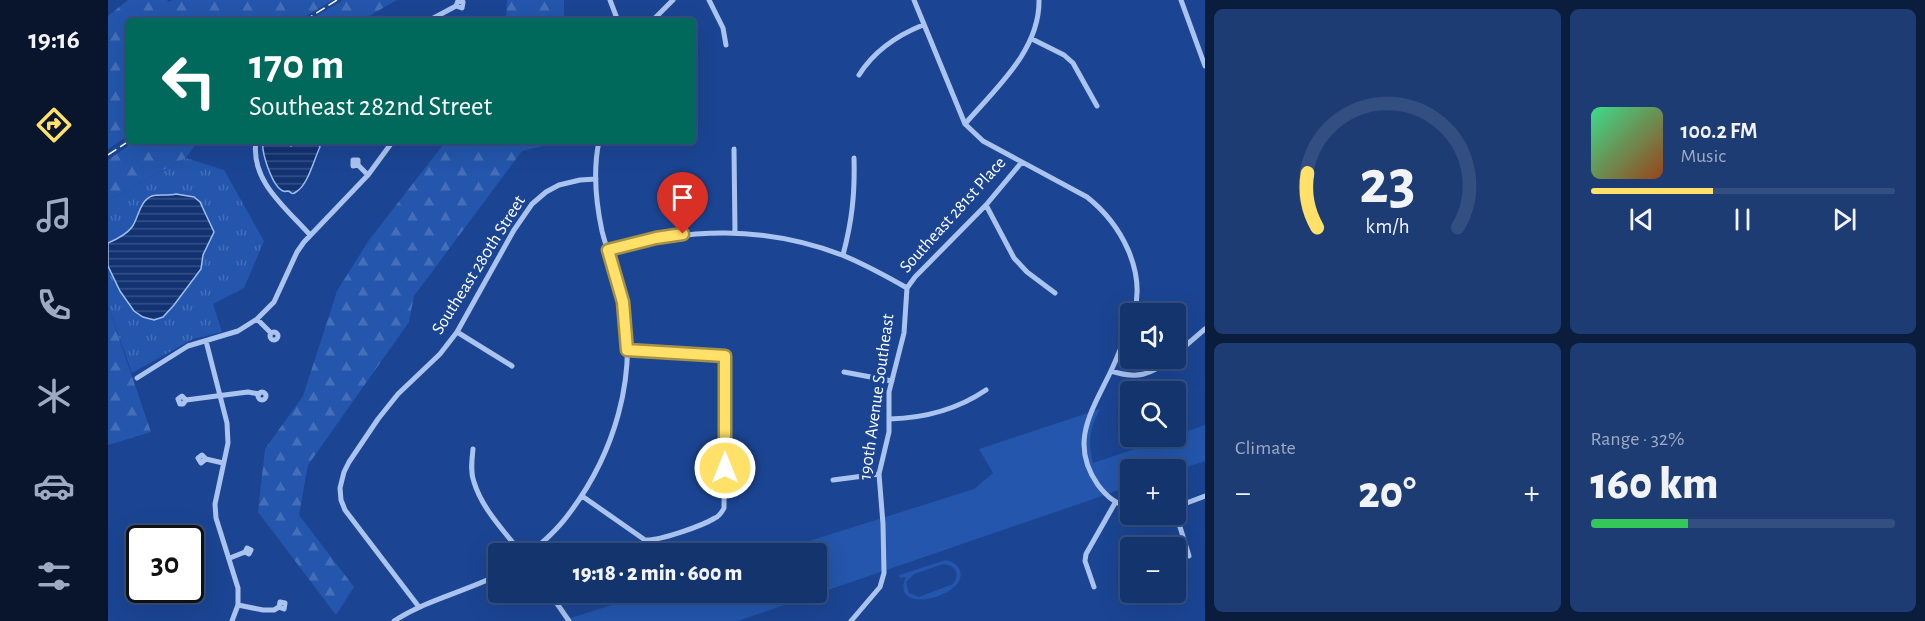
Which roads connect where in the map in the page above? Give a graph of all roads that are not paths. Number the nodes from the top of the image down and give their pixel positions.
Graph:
1 (610, 0) edge
2 (673, 0) edge
3 (709, 0) edge
4 (914, 0) edge
5 (1039, 0) edge
6 (1181, 0) edge
7 (456, 6) dead end
8 (434, 18) edge
9 (617, 18) edge
10 (655, 18) edge
11 (923, 25) junction
12 (1032, 39) junction
13 (726, 45) dead end
14 (1205, 66) edge
15 (859, 75) dead end
16 (1097, 106) dead end
17 (965, 123) junction
18 (256, 144) edge
19 (391, 144) edge
20 (599, 144) edge
21 (734, 149) dead end
22 (854, 158) dead end
23 (1021, 163) junction
24 (358, 165) dead end
25 (368, 175) junction
26 (596, 179) junction
27 (986, 205) junction
28 (735, 233) junction
29 (310, 235) junction
30 (608, 250) junction
31 (843, 255) junction
32 (907, 288) junction
33 (1055, 293) dead end
34 (1137, 303) edge
35 (257, 319) junction
36 (1205, 329) edge
37 (457, 332) junction
38 (271, 333) dead end
39 (206, 341) junction
40 (1186, 345) edge
41 (1120, 348) edge
42 (627, 350) junction
43 (512, 366) dead end
44 (1156, 369) edge
45 (1111, 370) junction
46 (844, 372) dead end
47 (137, 378) dead end
48 (892, 381) junction
49 (986, 390) dead end
50 (259, 394) dead end
51 (220, 395) junction
52 (186, 400) dead end
53 (890, 419) junction
54 (473, 449) dead end
55 (206, 459) dead end
56 (223, 463) junction
57 (879, 474) junction
58 (832, 480) dead end
59 (582, 496) junction
60 (1205, 496) edge
61 (1115, 503) junction
62 (1186, 503) edge
63 (1120, 505) edge
64 (1179, 525) edge
65 (514, 543) edge
66 (540, 543) edge
67 (245, 552) dead end
68 (1189, 556) dead end
69 (230, 558) junction
70 (488, 580) edge
71 (1094, 587) dead end
72 (557, 603) edge
73 (238, 605) junction
74 (279, 607) dead end
75 (419, 607) junction
76 (232, 621) edge
77 (394, 621) edge
78 (569, 621) edge
79 (851, 621) edge

1 - 9 street
2 - 10 street
3 - 13 street
4 - 11 street
5 - 12 street
6 - 14 street
7 - 8 street
11 - 15 street
11 - 17 street
12 - 16 street
12 - 17 street
17 - 23 street
18 - 29 street
19 - 25 street
20 - 26 street
21 - 28 street
22 - 31 street
23 - 27 street, Southeast 281st Place
23 - 34 street
24 - 25 street
25 - 29 street
26 - 30 street
26 - 37 street, Southeast 280th Street
27 - 32 street, Southeast 281st Place
27 - 33 street
28 - 30 street
28 - 31 street
29 - 35 street
30 - 42 street
31 - 32 street
32 - 48 street, 190th Avenue Southeast
35 - 38 street
35 - 39 street
36 - 40 street
37 - 43 street
37 - 75 street, Southeast 280th Street
39 - 47 street
39 - 51 street
41 - 45 street
42 - 59 street
42 - 59 street
44 - 45 street
45 - 61 street
46 - 48 street
48 - 53 street, 190th Avenue Southeast
49 - 53 street
50 - 51 street
51 - 52 street
51 - 56 street
53 - 57 street, 190th Avenue Southeast
54 - 65 street
55 - 56 street
56 - 69 street
57 - 58 street
57 - 79 street, 190th Avenue Southeast
59 - 66 street
60 - 62 street
61 - 63 street
61 - 71 street
64 - 68 street
67 - 69 street
69 - 73 street
70 - 75 street
72 - 78 street
73 - 74 street
73 - 76 street
75 - 77 street

